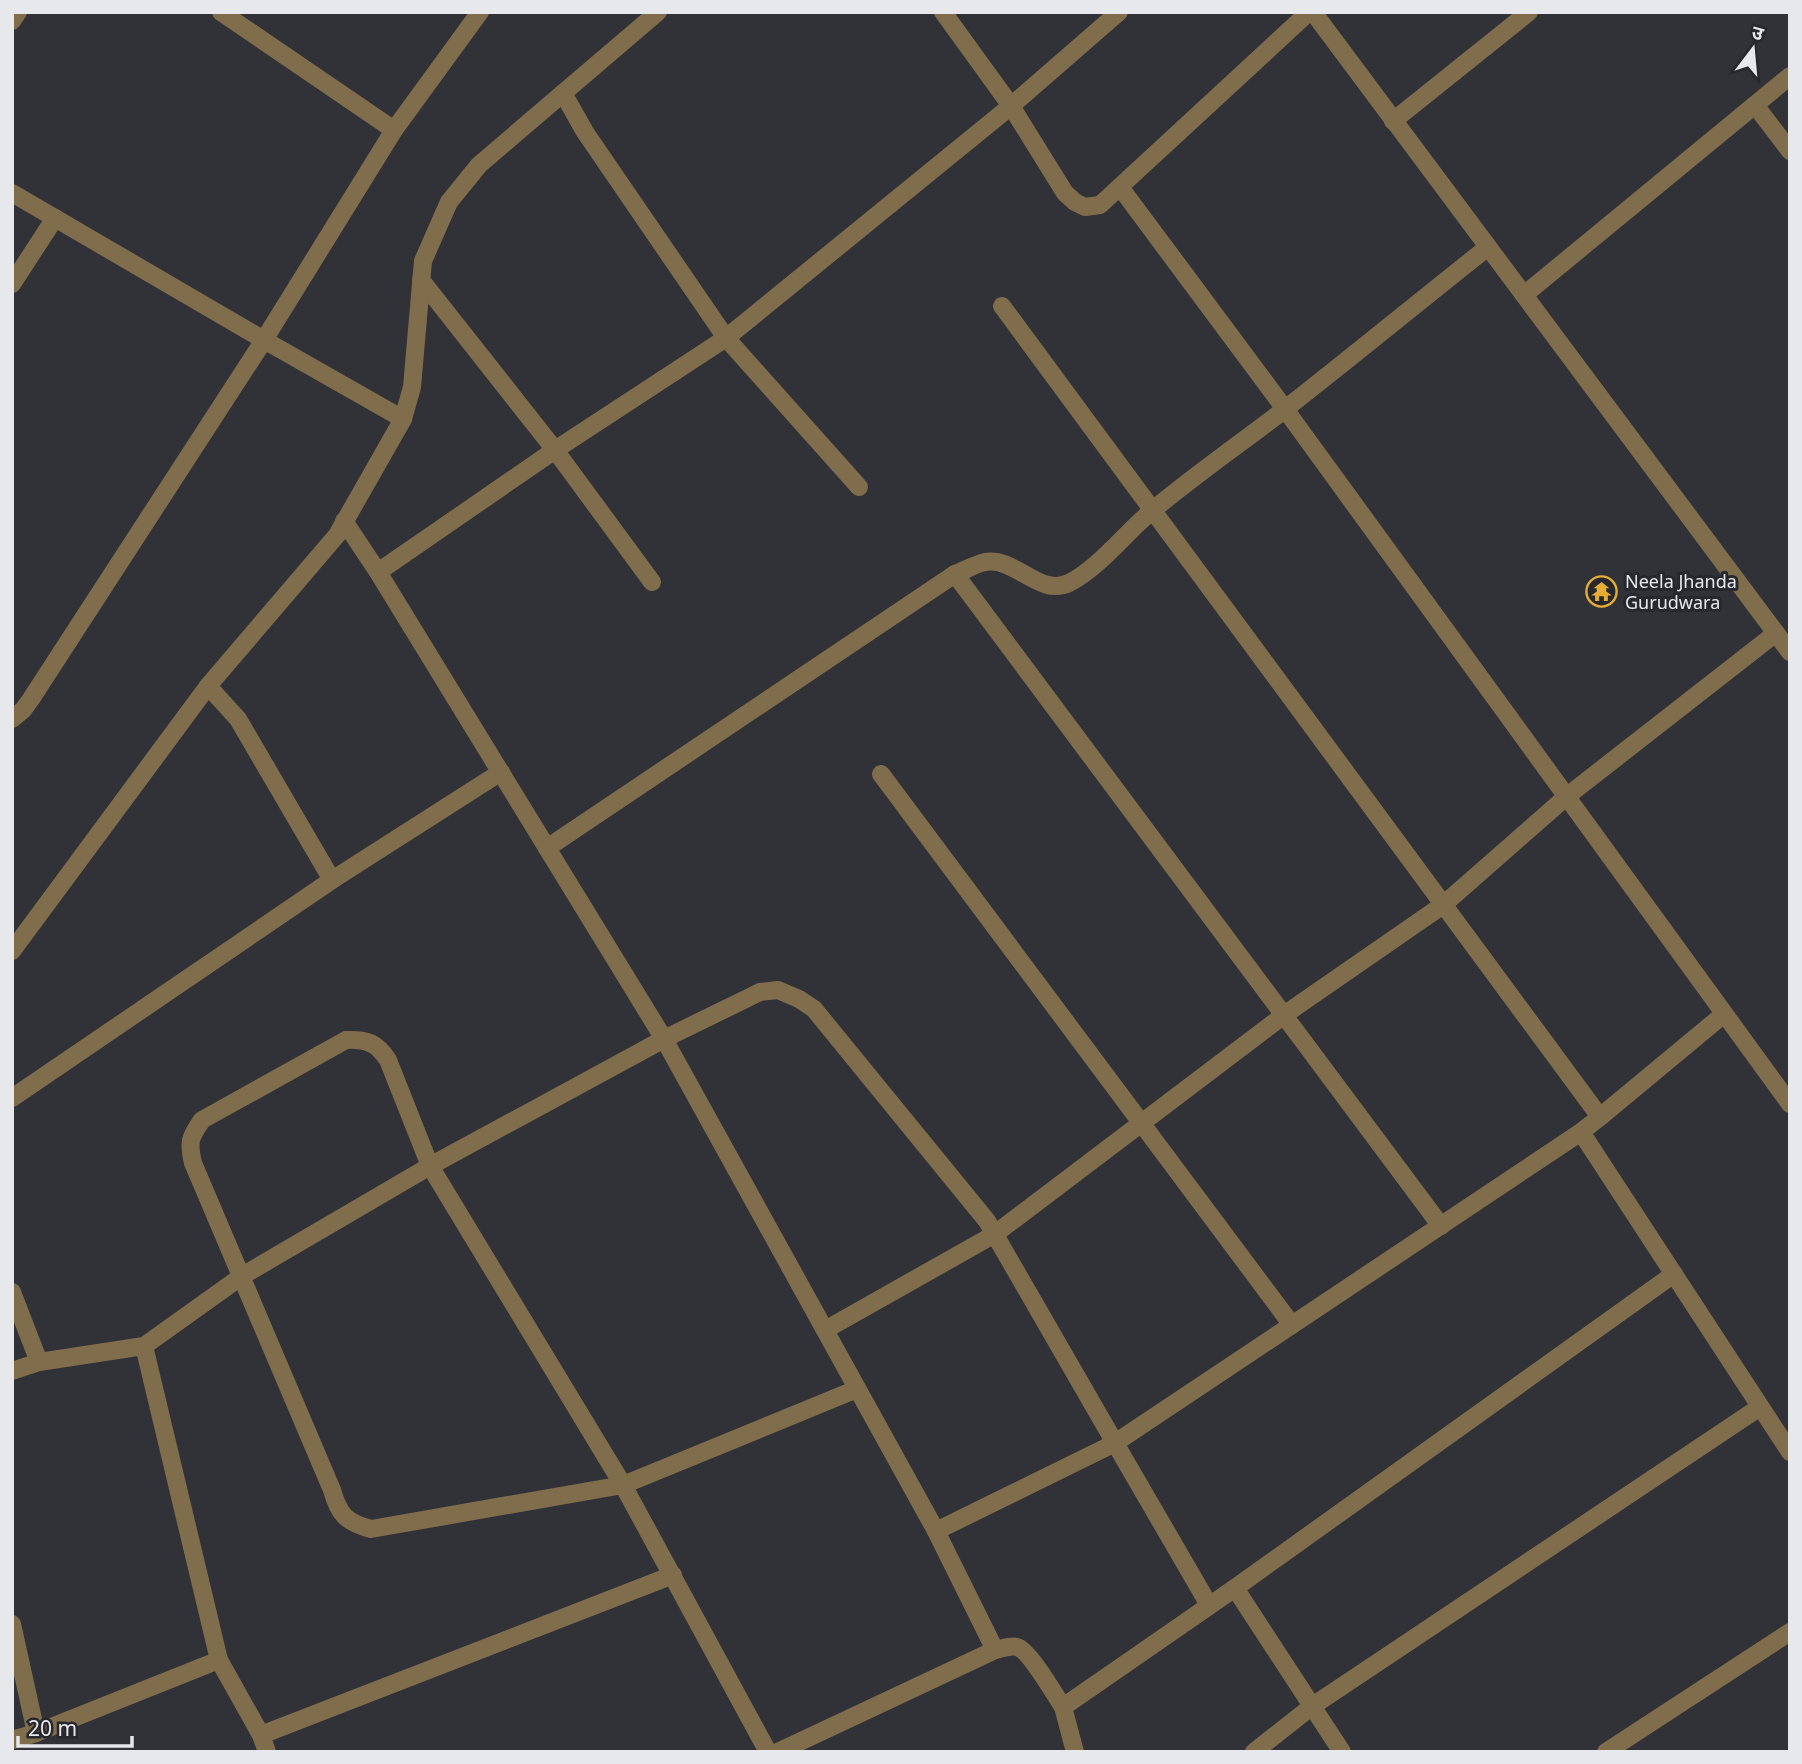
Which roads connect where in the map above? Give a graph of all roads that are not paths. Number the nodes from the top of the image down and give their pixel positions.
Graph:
1 (18, 12) edge
2 (221, 12) edge
3 (480, 12) edge
4 (659, 12) edge
5 (943, 12) edge
6 (1119, 12) edge
7 (1311, 12) edge
8 (1529, 12) edge
9 (12, 20) edge
10 (1790, 76) edge
11 (563, 93) junction
12 (1755, 105) junction
13 (1011, 106) junction
14 (1394, 121) junction
15 (394, 130) junction
16 (1790, 151) edge
17 (1120, 187) junction
18 (12, 193) edge
19 (55, 218) junction
20 (1488, 247) junction
21 (421, 280) junction
22 (12, 284) edge
23 (1524, 295) junction
24 (1002, 306) dead end
25 (726, 338) junction
26 (264, 340) junction
27 (1284, 409) junction
28 (403, 419) junction
29 (555, 450) junction
30 (859, 487) dead end
31 (1152, 510) junction
32 (344, 521) junction
33 (378, 572) junction
34 (955, 574) junction
35 (652, 582) dead end
36 (1776, 633) junction
37 (1790, 652) edge
38 (208, 687) junction
39 (12, 719) edge
40 (501, 772) junction
41 (881, 774) dead end
42 (1566, 797) junction
43 (547, 848) junction
44 (332, 880) junction
45 (1443, 905) junction
46 (12, 951) edge
47 (1724, 1014) junction
48 (1284, 1015) junction
49 (664, 1039) junction
50 (12, 1098) edge
51 (1790, 1104) edge
52 (1600, 1117) junction
53 (1142, 1124) junction
54 (1581, 1132) junction
55 (430, 1166) junction
56 (1441, 1226) junction
57 (995, 1234) junction
58 (1674, 1274) junction
59 (242, 1276) junction
60 (12, 1292) edge
61 (1292, 1325) junction
62 (825, 1330) junction
63 (144, 1346) junction
64 (38, 1362) junction
65 (12, 1371) edge
66 (858, 1389) junction
67 (1760, 1407) junction
68 (1115, 1443) junction
69 (1790, 1452) edge
70 (623, 1485) junction
71 (936, 1531) junction
72 (673, 1575) junction
73 (1235, 1588) junction
74 (1209, 1605) junction
75 (12, 1624) edge
76 (1790, 1632) edge
77 (995, 1650) junction
78 (219, 1660) junction
79 (1063, 1707) junction
80 (1311, 1707) junction
81 (36, 1733) junction
82 (12, 1740) edge
83 (264, 1743) edge
84 (768, 1752) edge
85 (778, 1752) edge
86 (1074, 1752) edge
87 (1254, 1752) edge
88 (1342, 1752) edge
89 (1606, 1752) edge

1 - 9 street
2 - 15 street
3 - 15 street
4 - 11 street
5 - 13 street
6 - 13 street
7 - 14 street
7 - 17 street
8 - 14 street
10 - 12 street
11 - 21 street
11 - 25 street
12 - 16 street
12 - 23 street
13 - 17 street
13 - 25 street
14 - 20 street
15 - 26 street
17 - 27 street
18 - 19 street
19 - 22 street
19 - 26 street
20 - 23 street
20 - 27 street
21 - 28 street
21 - 29 street
23 - 36 street
24 - 31 street
25 - 29 street
25 - 30 street
26 - 28 street
26 - 39 street
27 - 31 street
27 - 42 street
28 - 32 street
29 - 33 street
29 - 35 street
31 - 34 street
31 - 45 street
32 - 33 street
32 - 38 street
33 - 40 street
34 - 43 street
34 - 48 street
36 - 37 street
36 - 42 street
38 - 44 street
38 - 46 street
40 - 43 street
40 - 44 street
41 - 53 street
42 - 45 street
42 - 47 street
43 - 49 street
44 - 50 street
45 - 48 street
45 - 52 street
47 - 51 street
47 - 52 street
48 - 53 street
48 - 56 street
49 - 55 street
49 - 57 street
49 - 62 street
52 - 54 street
53 - 57 street
53 - 61 street
54 - 56 street
54 - 58 street
55 - 59 street
55 - 59 street
55 - 70 street
56 - 61 street
57 - 62 street
57 - 68 street
58 - 67 street
58 - 73 street
59 - 63 street
59 - 70 street
60 - 64 street
61 - 68 street
62 - 66 street
63 - 64 street
63 - 78 street
64 - 65 street
66 - 70 street
66 - 71 street
67 - 69 street
67 - 80 street
68 - 71 street
68 - 74 street
70 - 72 street
71 - 77 street
72 - 83 street
72 - 84 street
73 - 74 street
73 - 80 street
74 - 79 street
75 - 81 street
76 - 89 street
77 - 79 street
77 - 85 street
78 - 81 street
78 - 83 street
79 - 86 street
80 - 87 street
80 - 88 street
81 - 82 street

